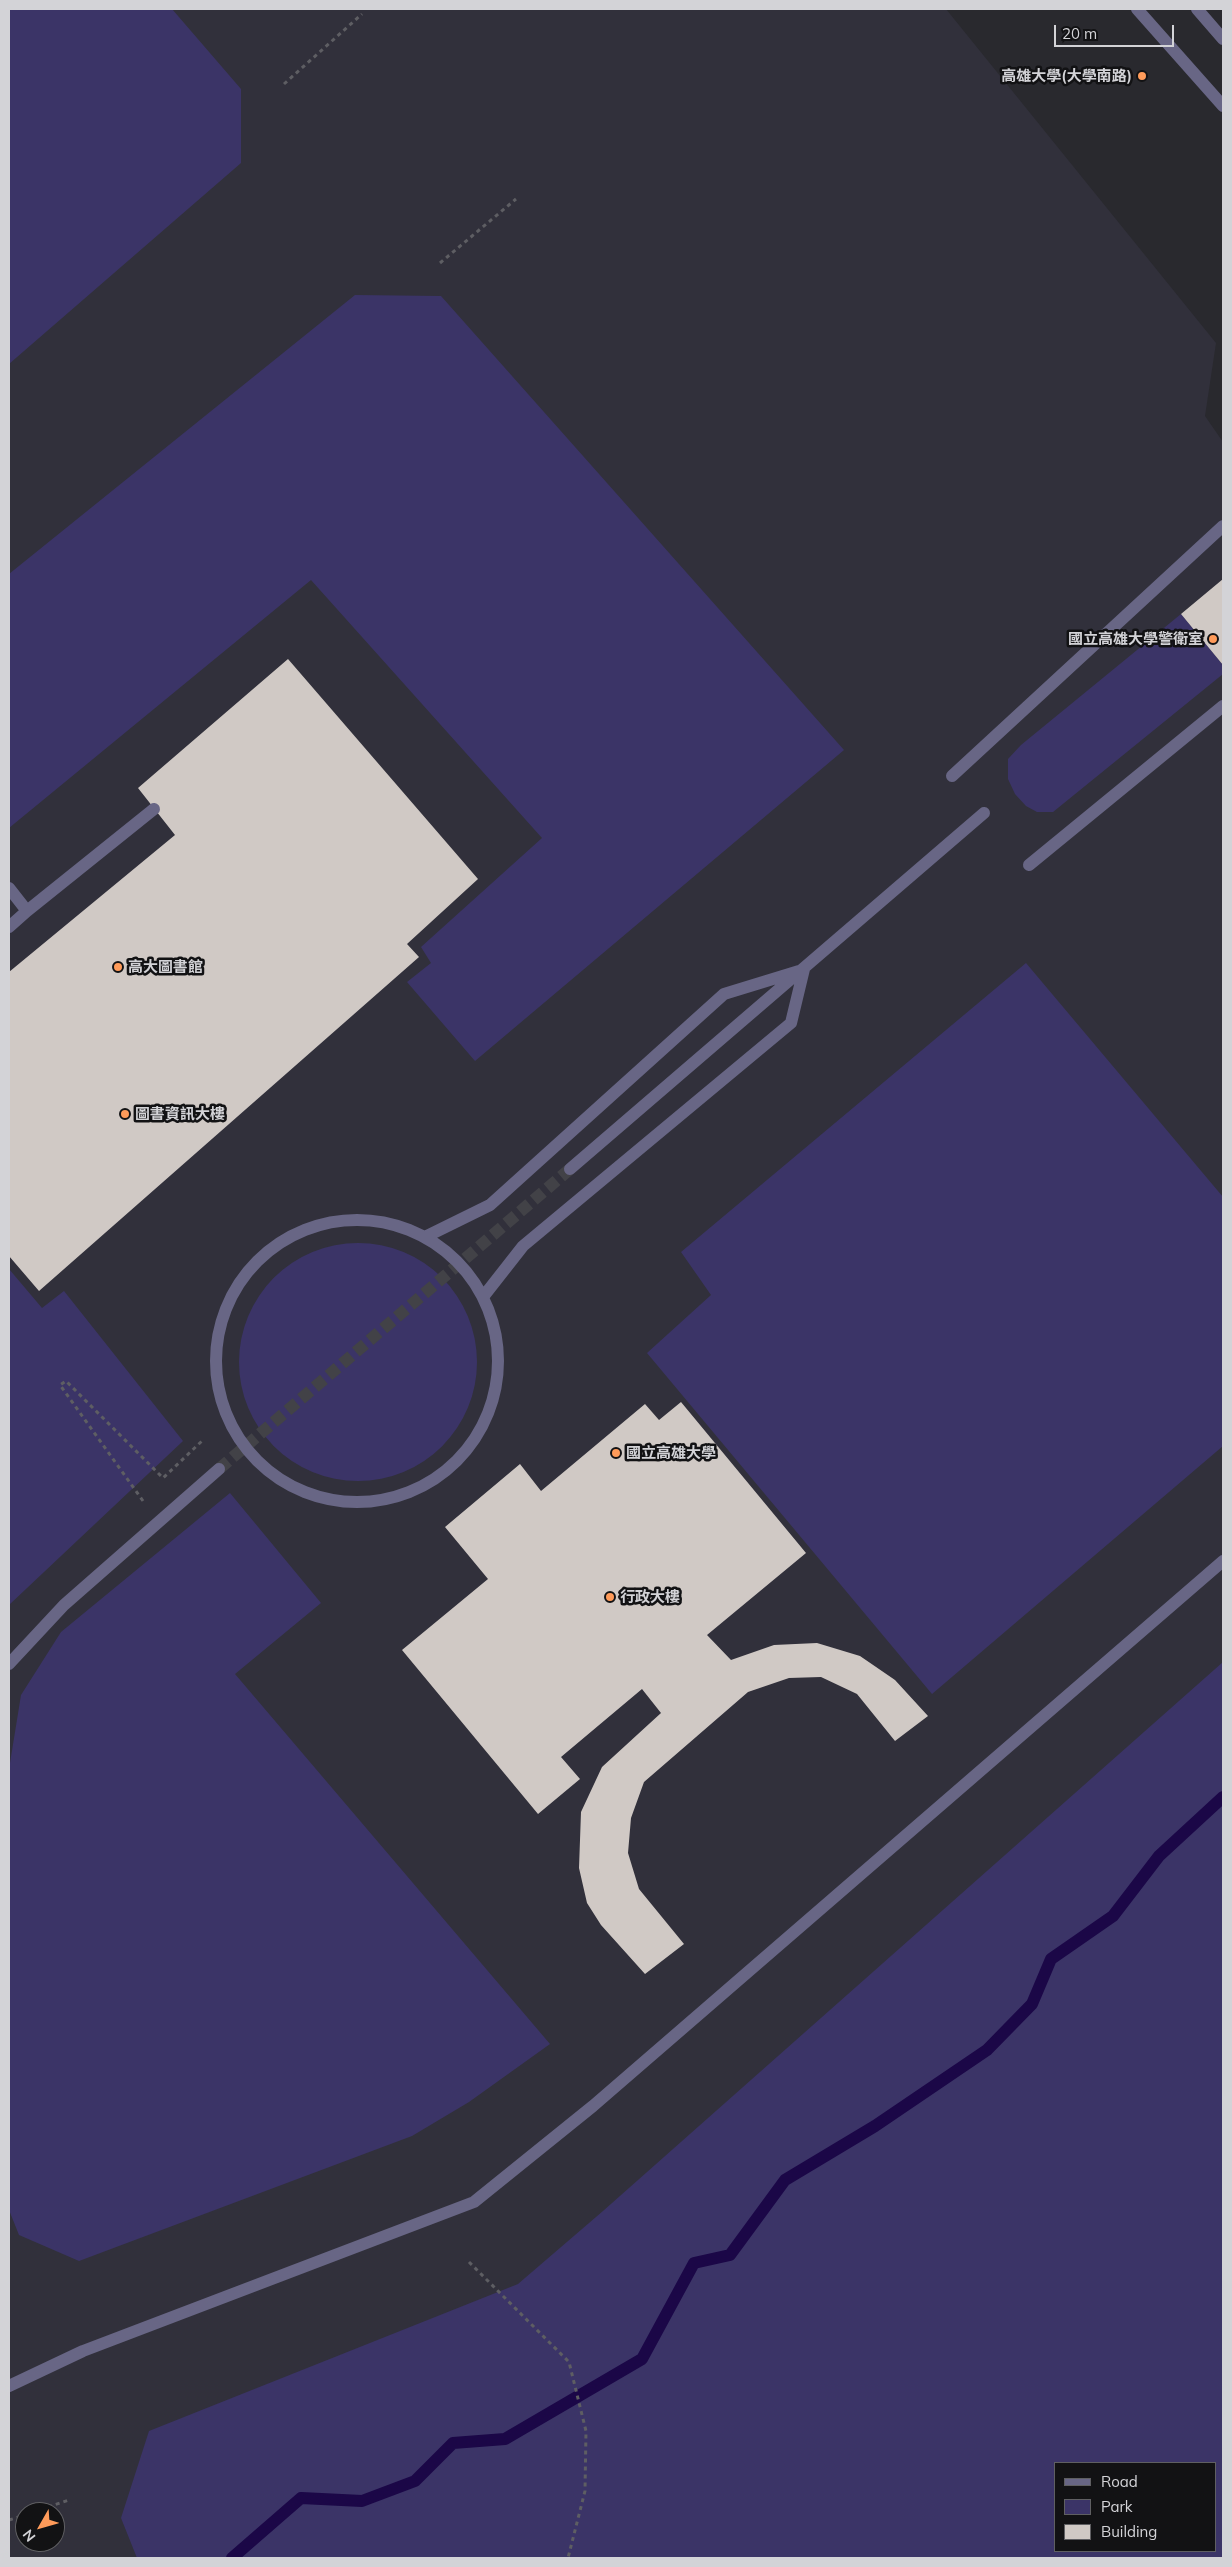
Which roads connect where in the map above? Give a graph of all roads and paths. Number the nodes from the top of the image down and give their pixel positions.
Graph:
1 (1137, 9) edge
2 (1197, 9) edge
3 (362, 14) dead end
4 (1223, 39) edge
5 (284, 84) dead end
6 (1223, 106) edge
7 (516, 198) dead end
8 (440, 263) dead end
9 (1223, 526) edge
10 (1223, 706) edge
11 (952, 776) dead end
12 (154, 809) dead end
13 (984, 813) dead end
14 (1029, 865) dead end
15 (9, 888) edge
16 (27, 911) junction
17 (9, 927) edge
18 (804, 969) junction
19 (570, 1169) tunnel mouth
20 (426, 1237) junction
21 (483, 1297) junction
22 (203, 1440) dead end
23 (219, 1469) tunnel mouth
24 (148, 1508) dead end
25 (1223, 1561) edge
26 (9, 1664) edge
27 (469, 2262) dead end
28 (9, 2386) edge
29 (69, 2500) dead end
30 (63, 2502) edge
31 (568, 2558) edge

1 - 6 street
2 - 4 street
3 - 5 path
7 - 8 path
9 - 11 street
10 - 14 street
12 - 16 street
13 - 18 street
15 - 16 street
16 - 17 street
18 - 19 street
18 - 20 street
18 - 21 street
20 - 21 street
20 - 21 street
22 - 24 path
23 - 26 street
25 - 28 street
27 - 31 path
29 - 30 path

